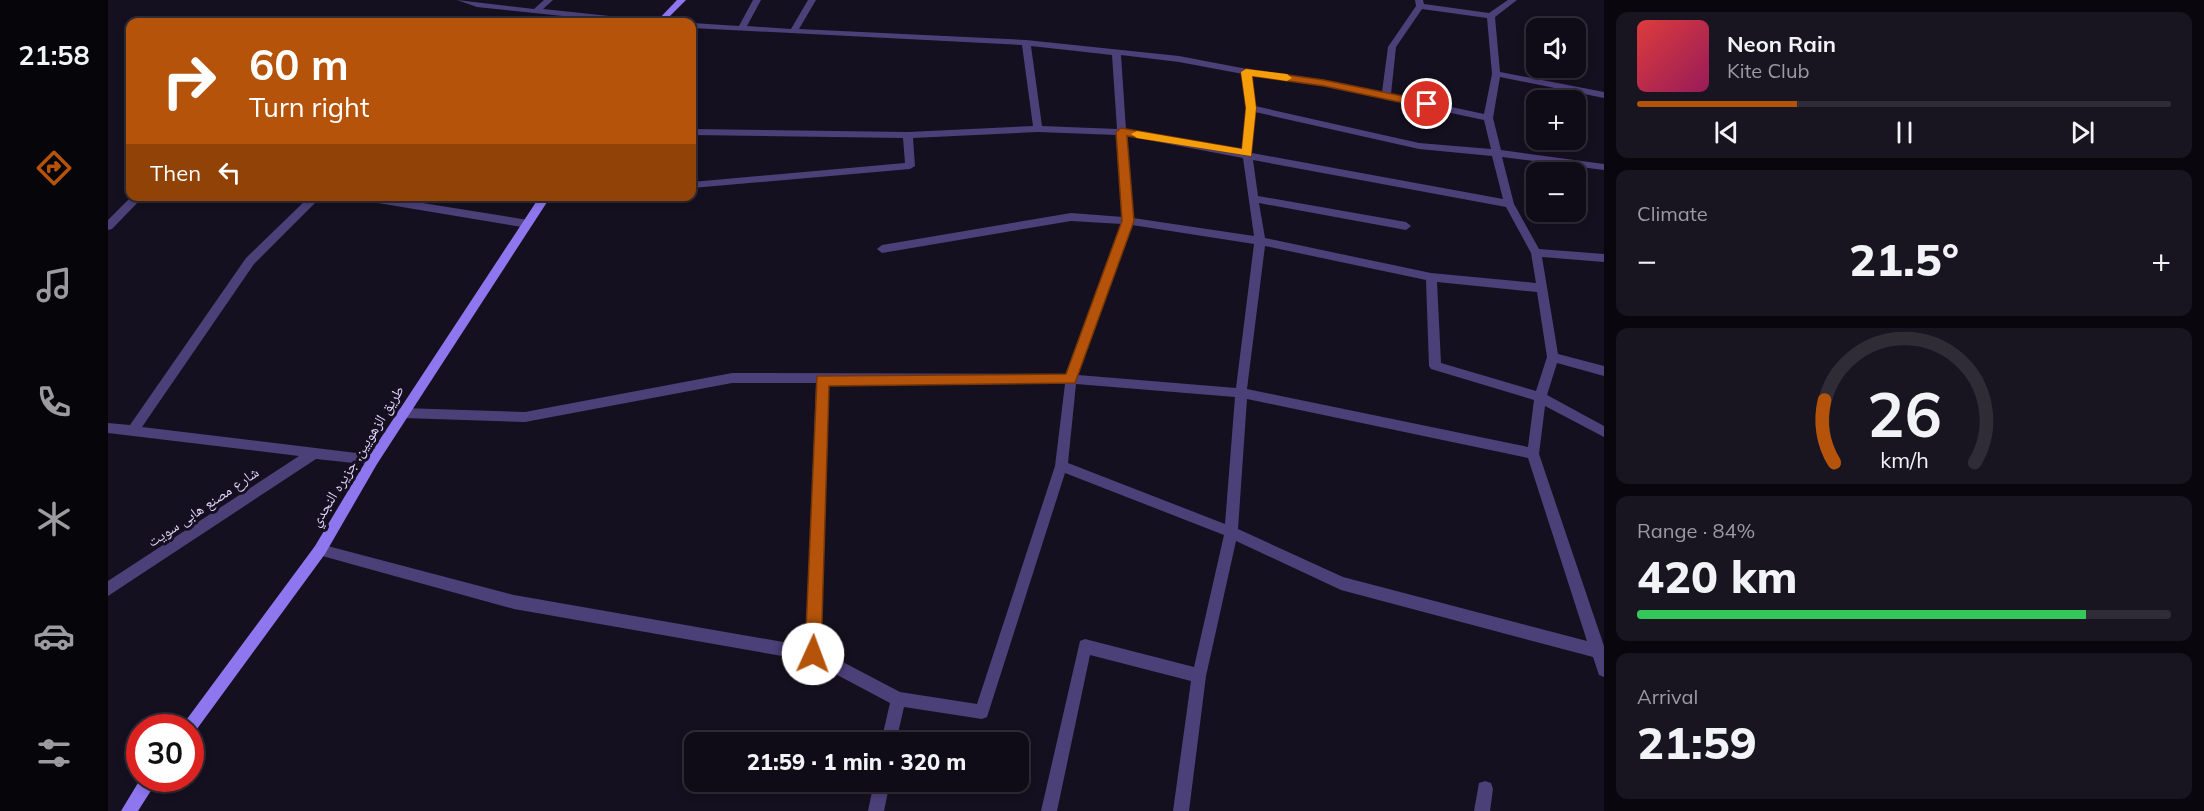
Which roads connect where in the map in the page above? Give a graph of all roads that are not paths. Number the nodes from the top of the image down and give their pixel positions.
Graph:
1 (461, 0) edge
2 (549, 0) edge
3 (682, 0) edge
4 (757, 0) edge
5 (812, 0) edge
6 (1513, 0) edge
7 (481, 2) edge
8 (1420, 3) edge
9 (536, 11) junction
10 (1491, 16) junction
11 (602, 18) edge
12 (664, 18) edge
13 (696, 26) edge
14 (741, 29) junction
15 (794, 31) junction
16 (1026, 43) junction
17 (1116, 53) junction
18 (1246, 72) junction
19 (1496, 74) junction
20 (1386, 95) junction
21 (1604, 95) edge
22 (1251, 108) junction
23 (1488, 118) junction
24 (1038, 129) junction
25 (696, 132) edge
26 (1121, 132) junction
27 (908, 135) junction
28 (1496, 153) junction
29 (1247, 154) junction
30 (1604, 167) edge
31 (696, 185) edge
32 (1254, 199) junction
33 (134, 201) edge
34 (312, 201) edge
35 (385, 201) edge
36 (543, 201) edge
37 (1509, 204) junction
38 (1128, 221) junction
39 (528, 224) junction
40 (108, 226) edge
41 (1406, 226) dead end
42 (1260, 241) junction
43 (882, 249) dead end
44 (1536, 253) junction
45 (1604, 258) edge
46 (1431, 277) junction
47 (1542, 288) junction
48 (1553, 357) junction
49 (1604, 371) edge
50 (1071, 379) junction
51 (822, 380) junction
52 (1241, 393) junction
53 (1540, 397) junction
54 (403, 413) junction
55 (108, 428) edge
56 (132, 432) junction
57 (1604, 432) edge
58 (316, 452) junction
59 (1533, 454) junction
60 (373, 459) junction
61 (1061, 466) junction
62 (1231, 532) junction
63 (320, 550) junction
64 (108, 590) edge
65 (1602, 652) edge
66 (813, 654) junction
67 (1604, 670) edge
68 (1199, 676) junction
69 (898, 699) junction
70 (199, 714) edge
71 (891, 732) edge
72 (1485, 789) dead end
73 (142, 792) edge
74 (880, 792) edge
75 (129, 811) edge
76 (876, 811) edge
77 (1049, 811) edge
78 (1181, 811) edge
79 (1482, 811) edge

1 - 7 street
2 - 9 street
3 - 12 street
4 - 14 street
5 - 15 street
6 - 10 street
7 - 9 street
8 - 10 street
8 - 20 street
9 - 11 street
10 - 19 street
13 - 14 street
14 - 15 street
15 - 16 street
16 - 17 street
16 - 24 street
17 - 18 street
17 - 26 street
18 - 20 street
18 - 22 street
19 - 21 street
19 - 23 street
20 - 23 street
22 - 28 street
22 - 29 street
23 - 28 street
24 - 26 street
24 - 27 street
25 - 27 street
26 - 29 street
26 - 38 street
27 - 31 street
28 - 30 street
28 - 37 street
29 - 32 street
29 - 37 street
32 - 41 street
32 - 42 street
33 - 40 street
34 - 56 street
35 - 39 street
36 - 39 street, طريق الزهويين, جزيره النجدي
37 - 44 street
38 - 42 street
38 - 43 street
38 - 50 street
39 - 54 street, طريق الزهويين, جزيره النجدي
42 - 46 street
42 - 52 street
44 - 45 street
44 - 47 street
46 - 47 street
46 - 53 street
47 - 48 street
48 - 49 street
48 - 53 street
50 - 51 street
50 - 52 street
50 - 61 street
51 - 54 street
51 - 66 street
52 - 59 street
52 - 62 street
53 - 57 street
53 - 59 street
54 - 60 street, طريق الزهويين, جزيره النجدي
55 - 56 street
56 - 58 street
58 - 60 street
58 - 64 street, شارع مصنع هابى سويت
59 - 65 street
60 - 63 street, طريق الزهويين, جزيره النجدي
61 - 62 street
61 - 69 street
62 - 65 street
62 - 68 street
63 - 66 street
63 - 70 street, طريق الزهويين, جزيره النجدي
65 - 67 street
66 - 69 street
68 - 77 street
68 - 78 street
69 - 71 street
72 - 79 street
73 - 75 street
74 - 76 street

